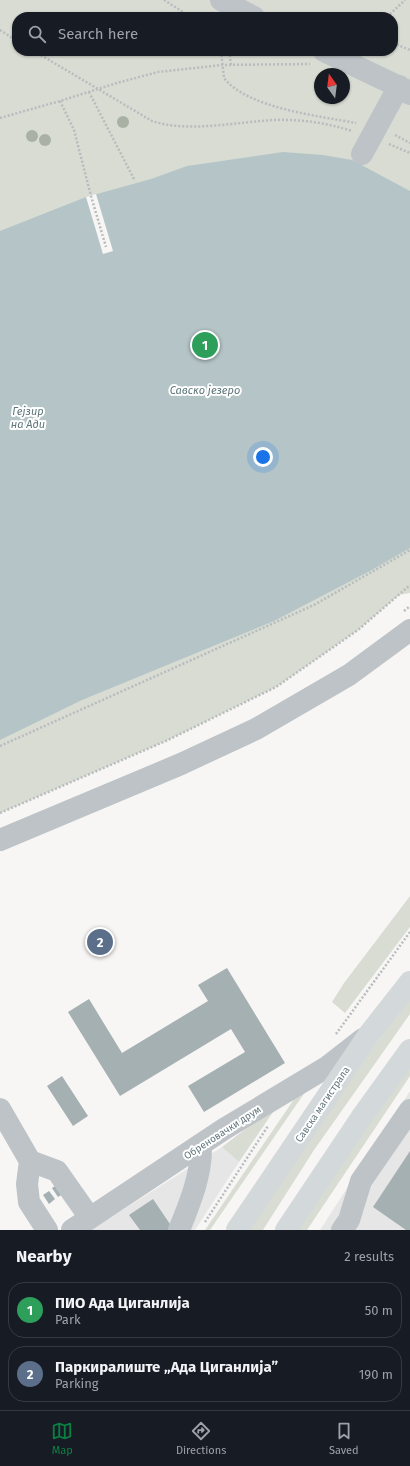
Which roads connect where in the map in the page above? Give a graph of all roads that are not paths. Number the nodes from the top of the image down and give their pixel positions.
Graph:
1 (221, 0) edge
2 (244, 12) edge
3 (317, 57) edge
4 (406, 91) edge
5 (370, 139) road end
6 (405, 623) edge
7 (0, 840) edge
8 (410, 982) edge
9 (370, 1033) junction
10 (410, 1050) edge
11 (0, 1109) edge
12 (410, 1110) edge
13 (200, 1145) junction
14 (30, 1161) junction
15 (90, 1218) junction
16 (47, 1230) edge
17 (72, 1230) edge
18 (180, 1230) edge
19 (237, 1230) edge
20 (286, 1230) edge
21 (342, 1230) edge

1 - 2 street
3 - 4 street
4 - 5 street
6 - 7 street
8 - 9 main road, Савска магистрала
9 - 13 street, Обреновачки друм
9 - 19 main road, Савска магистрала
10 - 20 main road
11 - 14 street
12 - 21 street
13 - 15 street, Обреновачки друм
13 - 18 street
14 - 15 street
14 - 16 street
15 - 17 street, Обреновачки друм

